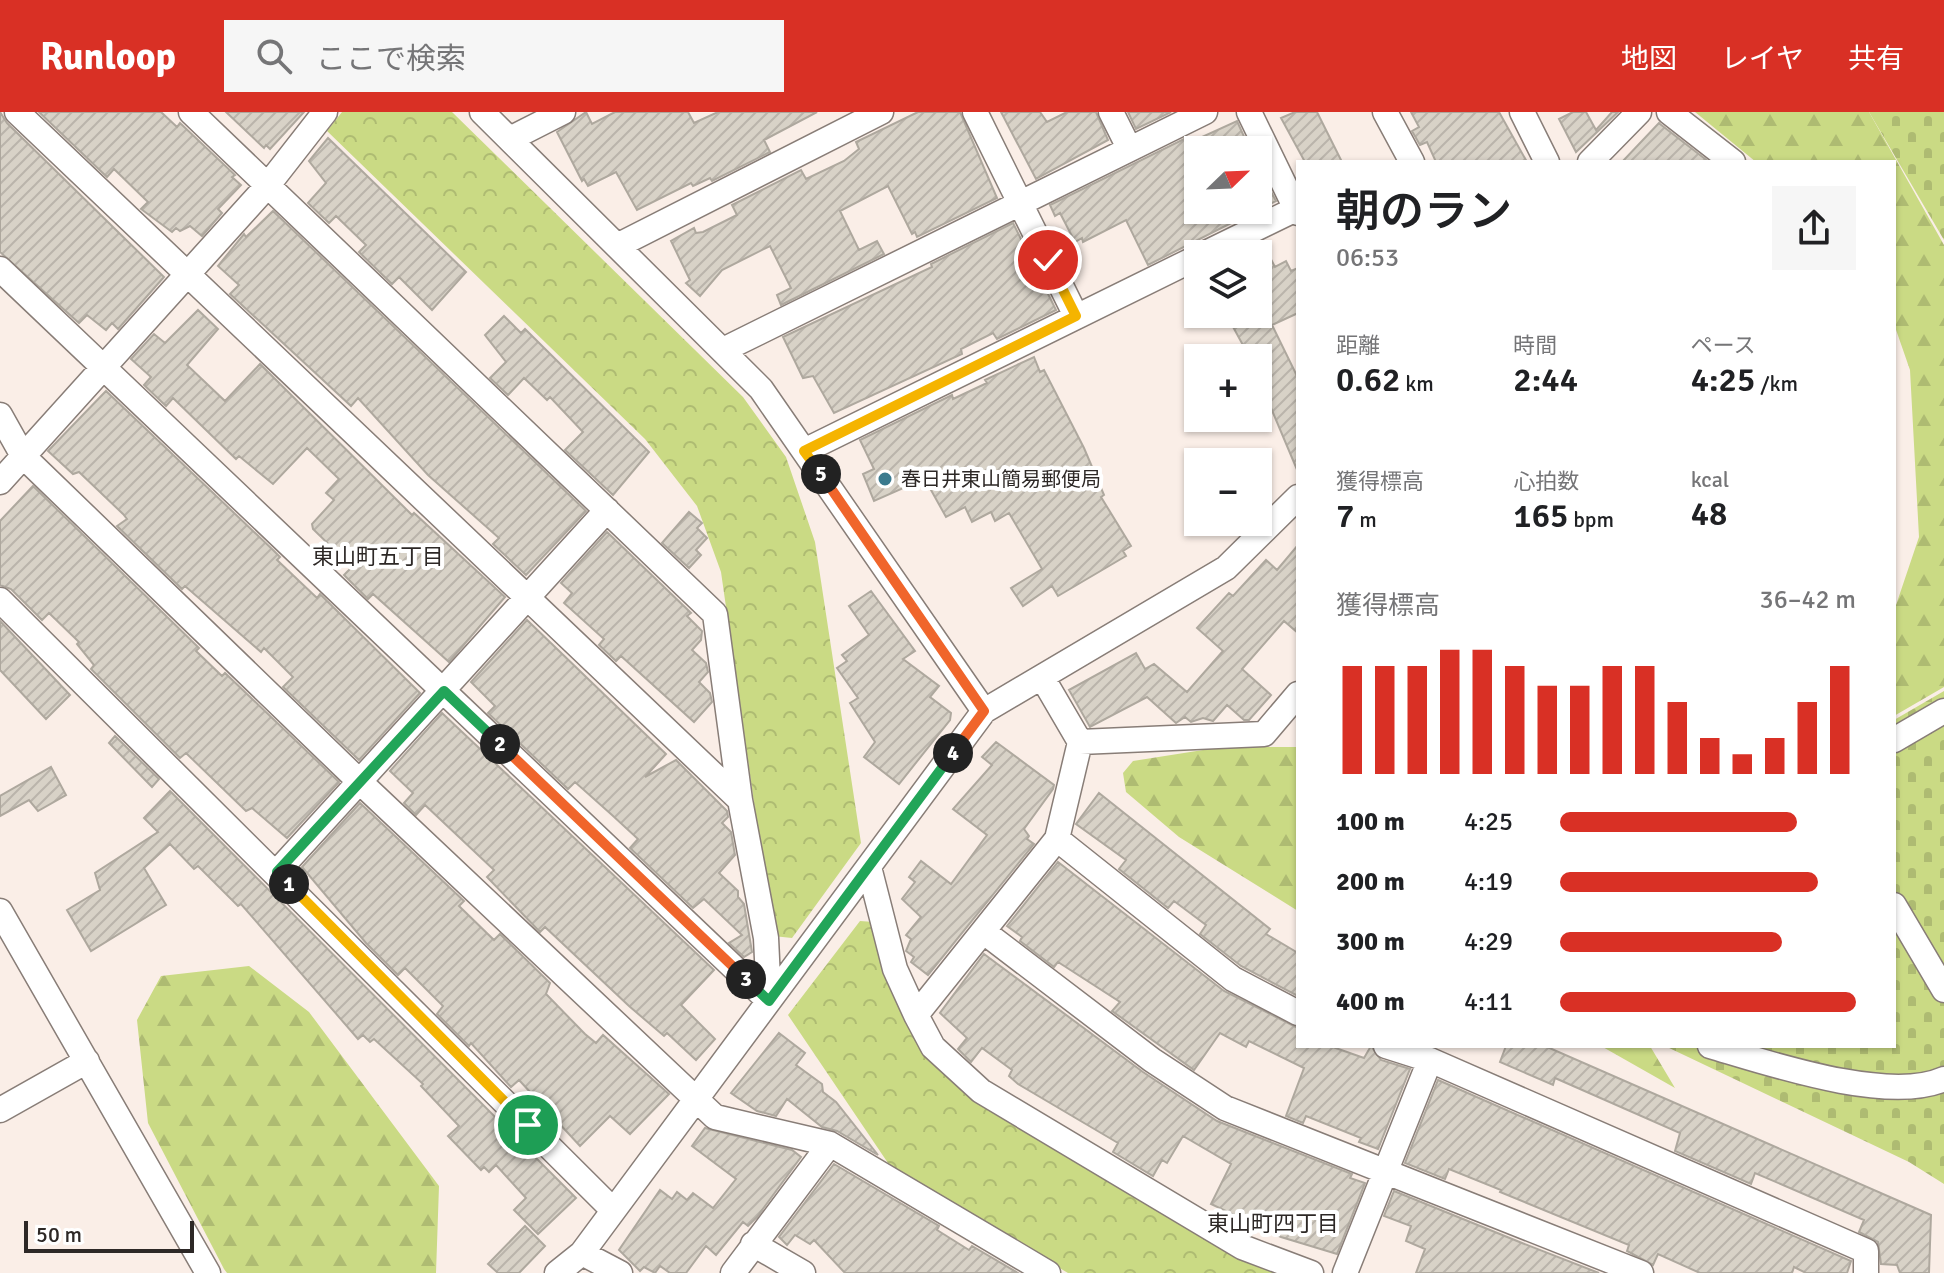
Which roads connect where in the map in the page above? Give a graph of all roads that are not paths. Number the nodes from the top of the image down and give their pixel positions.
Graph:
1 (17, 112) edge
2 (191, 112) edge
3 (325, 112) edge
4 (482, 112) edge
5 (563, 112) edge
6 (881, 112) edge
7 (975, 112) edge
8 (1111, 112) edge
9 (1205, 112) edge
10 (1249, 112) edge
11 (1385, 112) edge
12 (1522, 112) edge
13 (1639, 112) edge
14 (1669, 112) edge
15 (510, 139) junction
16 (1129, 148) junction
17 (1411, 160) edge
18 (1546, 160) edge
19 (1592, 160) edge
20 (1730, 160) edge
21 (268, 185) junction
22 (1020, 203) junction
23 (1296, 209) edge
24 (1296, 211) edge
25 (1234, 240) edge
26 (619, 245) junction
27 (1184, 264) edge
28 (0, 269) edge
29 (187, 274) junction
30 (1076, 316) junction
31 (723, 350) junction
32 (105, 369) junction
33 (0, 415) edge
34 (804, 451) junction
35 (23, 456) junction
36 (0, 482) edge
37 (1296, 499) edge
38 (607, 510) junction
39 (525, 599) junction
40 (0, 600) edge
41 (1042, 677) junction
42 (444, 691) junction
43 (1296, 696) edge
44 (984, 711) junction
45 (1944, 711) edge
46 (1896, 739) edge
47 (1080, 742) junction
48 (360, 782) junction
49 (740, 800) junction
50 (1057, 839) junction
51 (869, 867) junction
52 (277, 872) junction
53 (1896, 908) edge
54 (0, 911) edge
55 (984, 932) junction
56 (1944, 990) edge
57 (769, 1001) junction
58 (1296, 1012) edge
59 (916, 1015) junction
60 (1392, 1048) edge
61 (1717, 1048) edge
62 (1430, 1060) junction
63 (87, 1061) junction
64 (1944, 1079) edge
65 (697, 1101) junction
66 (0, 1110) edge
67 (830, 1144) junction
68 (1384, 1173) junction
69 (612, 1209) junction
70 (753, 1244) junction
71 (582, 1253) junction
72 (208, 1273) edge
73 (557, 1273) edge
74 (620, 1273) edge
75 (733, 1273) edge
76 (803, 1273) edge
77 (1048, 1273) edge
78 (1311, 1273) edge
79 (1345, 1273) edge
80 (1641, 1273) edge
81 (1866, 1273) edge

1 - 29 street
2 - 21 street
3 - 21 street
4 - 15 street
5 - 15 street
6 - 26 street
7 - 22 street
8 - 16 street
9 - 16 street
10 - 23 street
11 - 17 street
12 - 18 street
13 - 19 street
14 - 20 street
15 - 26 street
16 - 22 street
21 - 29 street
21 - 38 street
22 - 30 street
22 - 31 street
24 - 25 street
26 - 31 street
27 - 30 street
28 - 32 street
29 - 32 street
29 - 39 street
30 - 34 street
31 - 34 street
32 - 35 street
32 - 42 street
33 - 35 street
34 - 44 street
35 - 36 street
35 - 48 street
37 - 41 street
38 - 39 street
38 - 49 street
39 - 42 street
39 - 49 street
40 - 52 street
41 - 44 street
41 - 47 street
42 - 48 street
42 - 57 street
43 - 47 street
44 - 51 street
45 - 46 street
47 - 50 street
48 - 52 street
48 - 65 street
49 - 57 street
50 - 55 street
50 - 58 street
51 - 57 street
51 - 59 street
52 - 69 street
53 - 56 street
54 - 63 street
55 - 59 street
55 - 68 street
57 - 65 street
59 - 78 street
60 - 62 street
61 - 64 street
62 - 68 street
62 - 81 street
63 - 66 street
63 - 72 street
65 - 67 street
65 - 69 street
67 - 70 street
67 - 77 street
68 - 79 street
68 - 80 street
69 - 71 street
70 - 75 street
70 - 76 street
71 - 73 street
71 - 74 street

